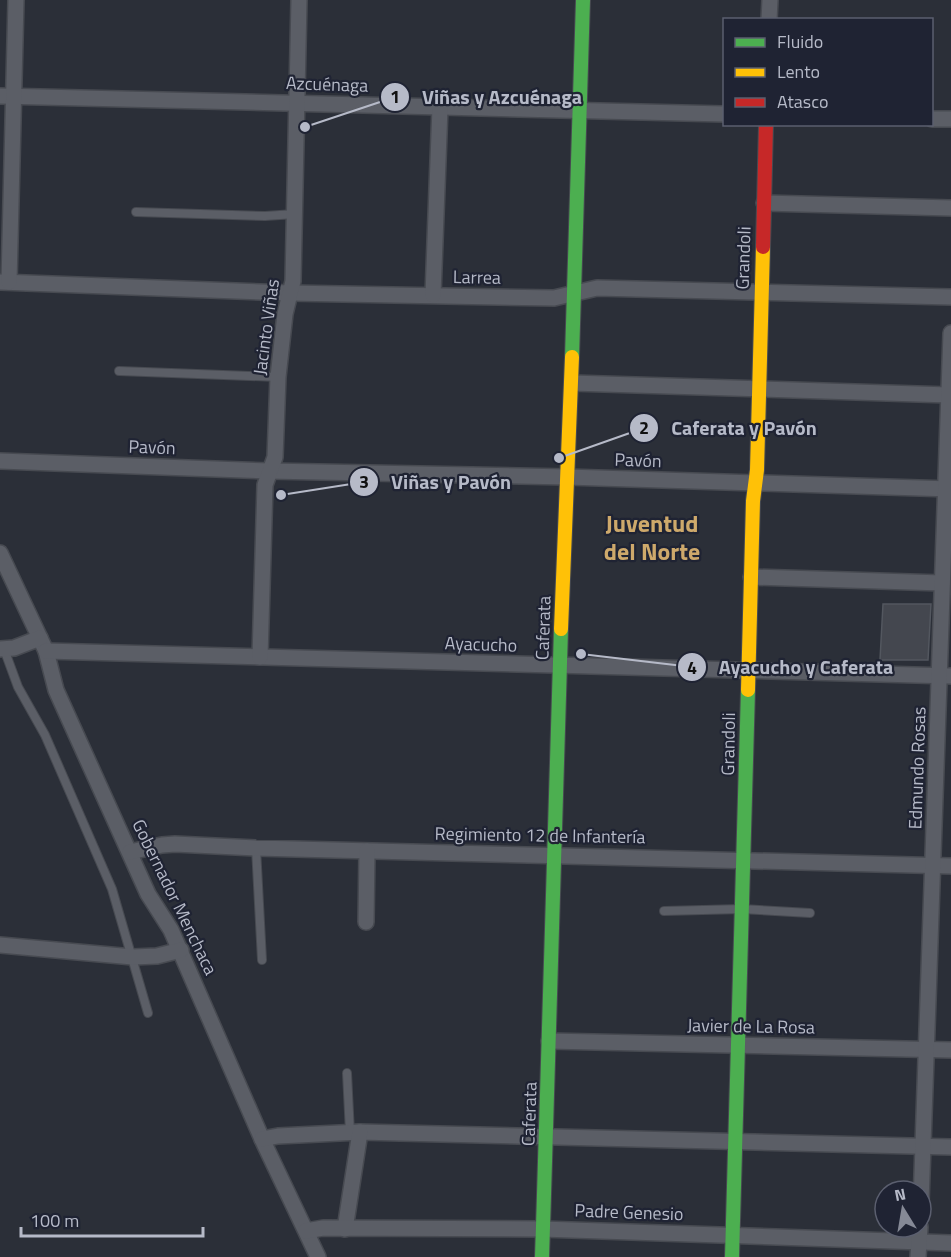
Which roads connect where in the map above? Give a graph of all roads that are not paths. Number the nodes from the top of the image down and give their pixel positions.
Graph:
1 (16, 0) edge
2 (299, 0) edge
3 (583, 0) edge
4 (770, 0) edge
5 (769, 18) edge
6 (6, 97) edge
7 (298, 103) junction
8 (440, 107) junction
9 (579, 110) junction
10 (723, 114) edge
11 (933, 119) edge
12 (951, 119) edge
13 (766, 126) edge
14 (6, 190) edge
15 (764, 203) junction
16 (951, 208) edge
17 (136, 212) dead end
18 (295, 214) junction
19 (4, 282) edge
20 (290, 293) junction
21 (575, 293) junction
22 (761, 293) junction
23 (433, 295) junction
24 (951, 297) edge
25 (951, 333) edge
26 (119, 371) dead end
27 (278, 377) junction
28 (572, 382) junction
29 (759, 388) junction
30 (949, 395) junction
31 (0, 461) edge
32 (269, 471) junction
33 (567, 477) junction
34 (756, 483) junction
35 (948, 489) edge
36 (0, 554) edge
37 (751, 577) junction
38 (942, 583) junction
39 (43, 645) junction
40 (2, 649) edge
41 (260, 657) junction
42 (560, 666) junction
43 (749, 672) junction
44 (945, 676) edge
45 (256, 848) junction
46 (367, 851) junction
47 (130, 852) junction
48 (552, 855) junction
49 (744, 859) junction
50 (934, 865) junction
51 (951, 866) edge
52 (742, 909) junction
53 (664, 911) dead end
54 (810, 913) dead end
55 (366, 922) dead end
56 (0, 945) edge
57 (181, 950) junction
58 (134, 957) junction
59 (262, 960) dead end
60 (148, 1013) dead end
61 (549, 1041) junction
62 (737, 1046) junction
63 (927, 1050) junction
64 (951, 1050) edge
65 (347, 1073) dead end
66 (355, 1132) junction
67 (546, 1137) junction
68 (262, 1139) junction
69 (735, 1142) junction
70 (924, 1146) junction
71 (951, 1147) edge
72 (922, 1179) edge
73 (345, 1228) junction
74 (542, 1228) junction
75 (306, 1231) junction
76 (734, 1236) junction
77 (919, 1242) edge
78 (951, 1243) edge
79 (318, 1257) edge
80 (542, 1257) edge
81 (732, 1257) edge

1 - 6 street
2 - 7 street, Jacinto Viñas
3 - 9 street, Caferata
4 - 5 street
6 - 7 street, Azcuénaga
6 - 14 street
7 - 8 street, Azcuénaga
7 - 18 street, Jacinto Viñas
8 - 9 street, Azcuénaga
8 - 23 street
9 - 10 street, Azcuénaga
9 - 21 street, Caferata
11 - 12 street
13 - 15 street, Grandoli
14 - 19 street
15 - 16 street
15 - 22 street, Grandoli
17 - 18 lane
18 - 20 street, Jacinto Viñas
19 - 20 street, Larrea
20 - 23 street, Larrea
20 - 27 street, Jacinto Viñas
21 - 22 street, Larrea
21 - 23 street, Larrea
21 - 28 street, Caferata
22 - 24 street, Larrea
22 - 29 street, Grandoli
25 - 30 street, Edmundo Rosas
26 - 27 lane
27 - 32 street, Jacinto Viñas
28 - 29 street
28 - 33 street, Caferata
29 - 30 street
29 - 34 street, Grandoli
30 - 35 street, Edmundo Rosas
31 - 32 street, Pavón
32 - 33 street, Pavón
32 - 41 street, Jacinto Viñas
33 - 34 street, Pavón
33 - 42 street, Caferata
34 - 35 street, Pavón
34 - 37 street, Grandoli
35 - 38 street, Edmundo Rosas
36 - 39 street, Gobernador Menchaca
37 - 38 street
37 - 43 street, Grandoli
38 - 44 street, Edmundo Rosas
39 - 40 street, Ayacucho
39 - 41 street, Ayacucho
39 - 47 street, Gobernador Menchaca
40 - 58 lane
41 - 42 street, Ayacucho
42 - 43 street, Ayacucho
42 - 48 street, Caferata
43 - 44 street, Ayacucho
43 - 49 street, Grandoli
44 - 50 street, Edmundo Rosas
45 - 46 street, Regimiento 12 de Infantería
45 - 47 street, Regimiento 12 de Infantería
45 - 59 lane
46 - 48 street, Regimiento 12 de Infantería
46 - 55 street
47 - 57 street, Gobernador Menchaca
48 - 49 street, Regimiento 12 de Infantería
48 - 61 street, Caferata
49 - 50 street, Regimiento 12 de Infantería
49 - 52 street, Grandoli
50 - 51 street, Regimiento 12 de Infantería
50 - 63 street, Edmundo Rosas
52 - 53 lane
52 - 54 lane
52 - 62 street, Grandoli
56 - 58 street
57 - 58 street
57 - 68 street, Gobernador Menchaca
58 - 60 lane
61 - 62 street, Javier de La Rosa
61 - 67 street, Caferata
62 - 63 street, Javier de La Rosa
62 - 69 street, Grandoli
63 - 64 street, Javier de La Rosa
63 - 70 street, Edmundo Rosas
65 - 66 lane
66 - 67 street
66 - 68 street
66 - 73 street
67 - 69 street
67 - 74 street, Caferata
68 - 75 street, Gobernador Menchaca
69 - 70 street
69 - 76 street, Grandoli
70 - 71 street
70 - 72 street, Edmundo Rosas
73 - 74 street, Padre Genesio
73 - 75 street, Padre Genesio
74 - 76 street, Padre Genesio
74 - 80 street, Caferata
75 - 79 street, Gobernador Menchaca
76 - 77 street, Padre Genesio
76 - 81 street, Grandoli
77 - 78 street, Padre Genesio

